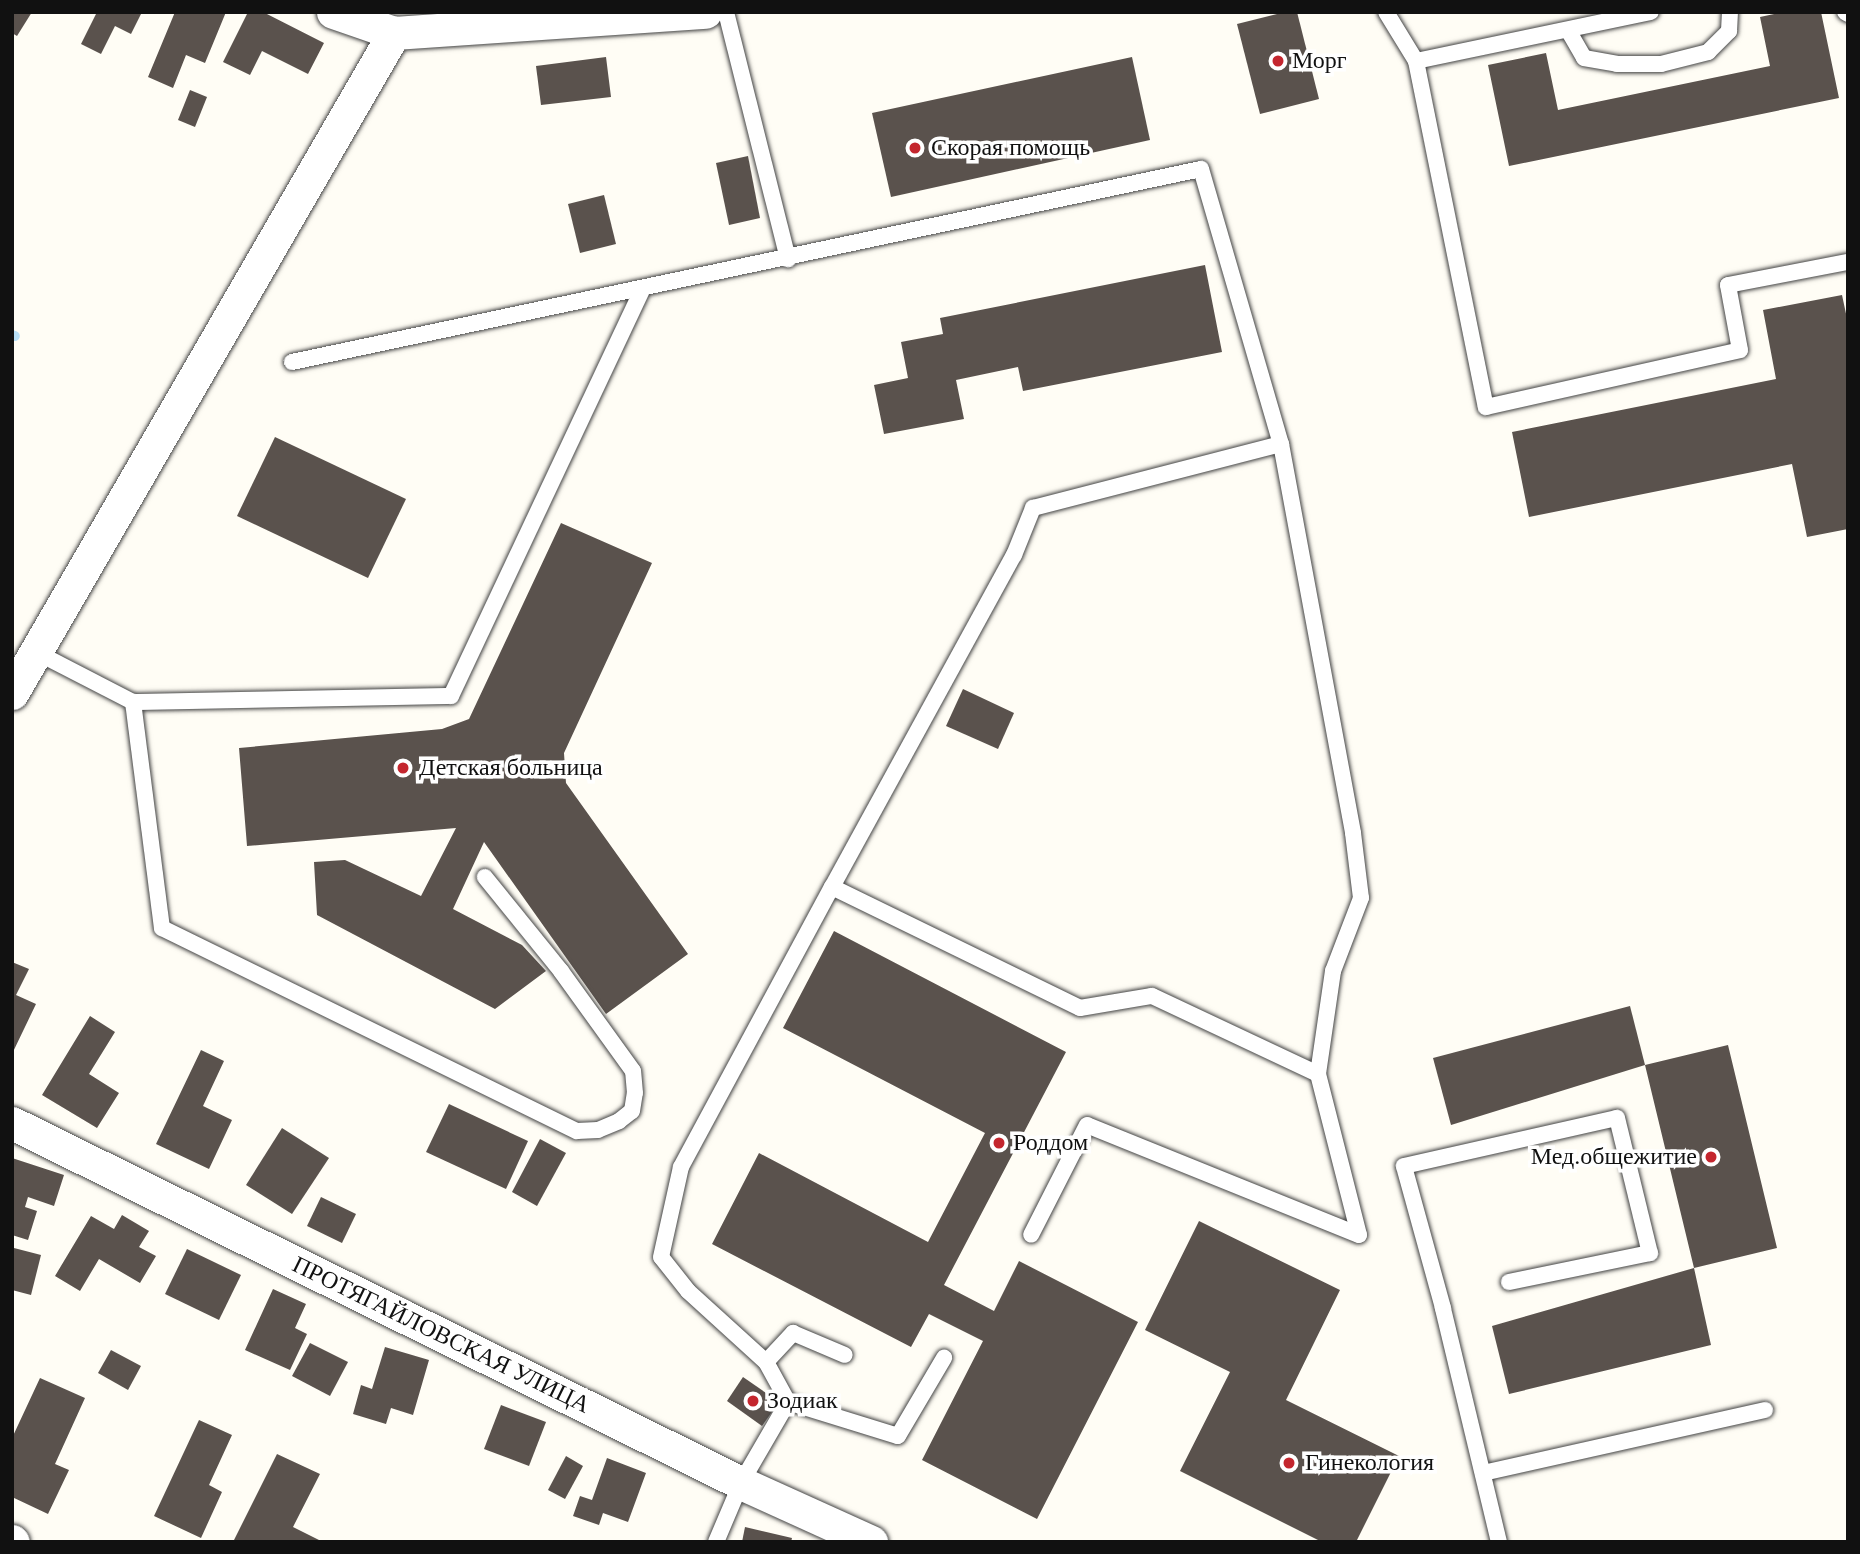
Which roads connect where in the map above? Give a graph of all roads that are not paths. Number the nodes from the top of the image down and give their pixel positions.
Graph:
1 (333, 12) edge
2 (705, 12) edge
3 (726, 12) edge
4 (1386, 12) edge
5 (1651, 12) edge
6 (1730, 12) edge
7 (1568, 30) junction
8 (394, 33) junction
9 (1416, 61) junction
10 (788, 258) junction
11 (1848, 262) edge
12 (642, 290) junction
13 (292, 362) dead end
14 (1281, 444) junction
15 (38, 653) junction
16 (12, 693) edge
17 (133, 702) junction
18 (485, 877) dead end
19 (832, 887) junction
20 (1318, 1074) junction
21 (12, 1123) edge
22 (1031, 1235) dead end
23 (1508, 1282) dead end
24 (845, 1355) dead end
25 (944, 1358) dead end
26 (765, 1362) junction
27 (788, 1402) junction
28 (1765, 1410) dead end
29 (1483, 1473) junction
30 (741, 1483) junction
31 (716, 1542) edge
32 (871, 1542) edge
33 (1499, 1542) edge

1 - 8 street
2 - 8 street
3 - 10 lane
4 - 9 lane
5 - 7 lane
6 - 7 lane
7 - 9 lane
8 - 15 street
9 - 11 lane
10 - 12 lane
10 - 14 lane
12 - 13 lane
12 - 17 lane
14 - 19 lane
14 - 20 lane
15 - 16 street
15 - 17 lane
17 - 18 lane
19 - 20 lane
19 - 26 lane
20 - 22 lane
21 - 30 street, ПРОТЯГАЙЛОВСКАЯ УЛИЦА
23 - 29 lane
24 - 26 lane
25 - 27 lane
26 - 27 lane
27 - 30 lane
28 - 29 lane
29 - 33 lane
30 - 31 lane
30 - 32 street, ПРОТЯГАЙЛОВСКАЯ УЛИЦА

